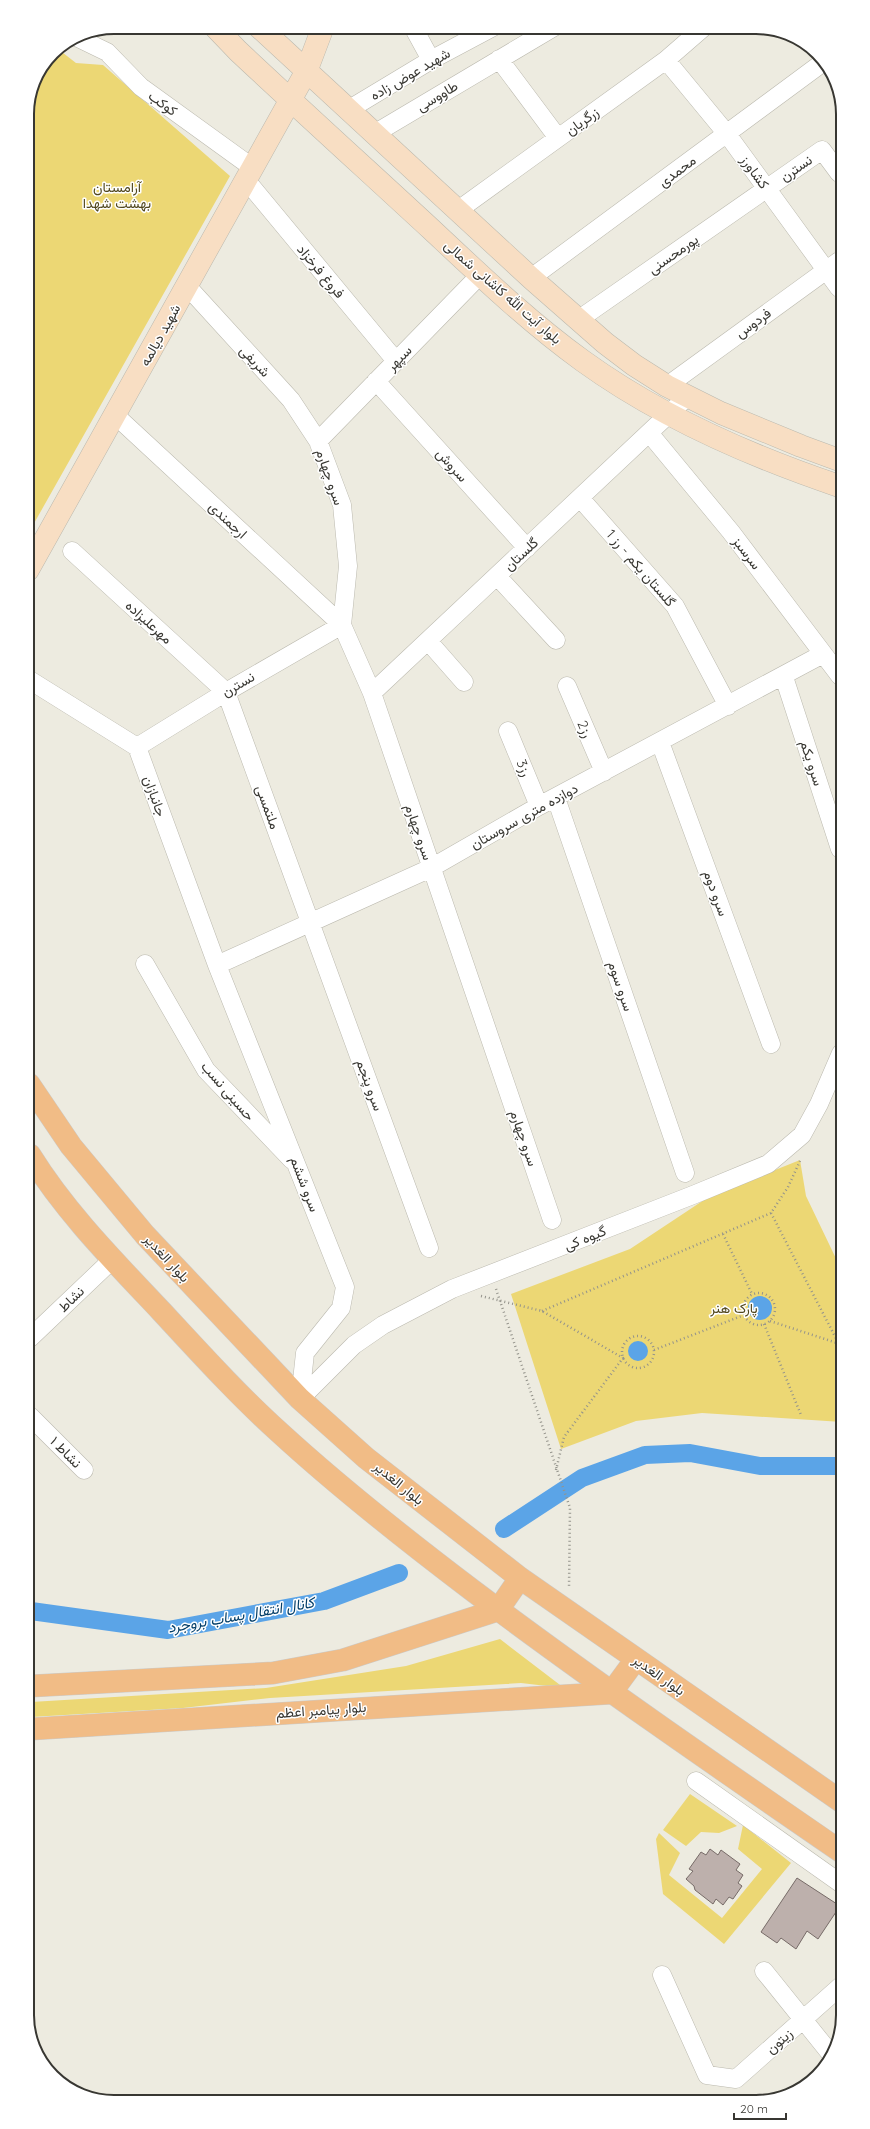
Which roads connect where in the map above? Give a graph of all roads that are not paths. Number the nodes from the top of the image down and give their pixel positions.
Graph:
1 (222, 34) edge
2 (266, 34) edge
3 (320, 34) edge
4 (417, 34) edge
5 (480, 34) edge
6 (542, 34) edge
7 (696, 34) edge
8 (83, 40) edge
9 (499, 59) junction
10 (431, 60) junction
11 (666, 60) junction
12 (819, 65) edge
13 (306, 72) junction
14 (291, 100) junction
15 (348, 110) junction
16 (374, 134) junction
17 (727, 134) junction
18 (558, 138) junction
19 (836, 169) edge
20 (250, 174) junction
21 (767, 188) junction
22 (457, 211) junction
23 (832, 266) edge
24 (480, 275) junction
25 (531, 278) junction
26 (836, 279) edge
27 (187, 286) junction
28 (578, 320) junction
29 (396, 361) junction
30 (376, 381) junction
31 (667, 386) junction
32 (688, 396) junction
33 (670, 414) junction
34 (115, 415) junction
35 (650, 434) junction
36 (318, 441) junction
37 (836, 459) edge
38 (836, 485) edge
39 (580, 498) junction
40 (527, 548) junction
41 (72, 552) dead end
42 (34, 559) edge
43 (497, 576) junction
44 (342, 625) junction
45 (556, 640) dead end
46 (428, 641) junction
47 (824, 654) junction
48 (836, 670) edge
49 (784, 677) junction
50 (464, 682) dead end
51 (34, 683) edge
52 (567, 686) dead end
53 (226, 692) junction
54 (372, 693) junction
55 (728, 706) junction
56 (508, 731) dead end
57 (660, 742) junction
58 (137, 748) junction
59 (604, 772) junction
60 (556, 798) junction
61 (539, 806) junction
62 (836, 837) edge
63 (431, 868) junction
64 (310, 922) junction
65 (146, 964) dead end
66 (217, 965) junction
67 (771, 1044) dead end
68 (836, 1065) edge
69 (34, 1091) edge
70 (34, 1161) edge
71 (298, 1167) junction
72 (685, 1173) dead end
73 (552, 1220) dead end
74 (429, 1248) dead end
75 (113, 1259) junction
76 (34, 1334) edge
77 (300, 1398) junction
78 (34, 1420) edge
79 (84, 1470) dead end
80 (520, 1578) junction
81 (498, 1610) junction
82 (636, 1659) junction
83 (34, 1686) edge
84 (611, 1693) junction
85 (34, 1729) edge
86 (696, 1781) dead end
87 (836, 1798) edge
88 (836, 1848) edge
89 (836, 1880) edge
90 (764, 1971) dead end
91 (662, 1975) dead end
92 (836, 1990) edge
93 (803, 2020) junction
94 (828, 2050) edge

1 - 14 main road, بلوار آیت الله کاشانی شمالی
2 - 13 main road, بلوار آیت الله کاشانی شمالی
3 - 13 main road, شهید دیالمه
4 - 10 street
5 - 10 street, شهید عوض زاده
6 - 9 street, طاووسی
7 - 11 street, زرگریان
8 - 20 street, کوکب
9 - 16 street, طاووسی
9 - 18 street
10 - 15 street, شهید عوض زاده
11 - 17 street, کشاورز
11 - 18 street, زرگریان
12 - 17 street, محمدی
13 - 14 main road, شهید دیالمه
13 - 15 main road, بلوار آیت الله کاشانی شمالی
14 - 20 main road, شهید دیالمه
14 - 24 main road, بلوار آیت الله کاشانی شمالی
15 - 16 main road, بلوار آیت الله کاشانی شمالی
16 - 22 main road, بلوار آیت الله کاشانی شمالی
17 - 21 street, کشاورز
17 - 25 street, محمدی
18 - 22 street, زرگریان
19 - 21 street, نسترن
20 - 27 main road, شهید دیالمه
20 - 29 street, فروغ فرخزاد
21 - 23 street, کشاورز
21 - 28 street, پورمحسنی
22 - 25 main road, بلوار آیت الله کاشانی شمالی
23 - 26 street, کشاورز
23 - 31 street, فردوس
24 - 29 street, سپهر
24 - 33 main road, بلوار آیت الله کاشانی شمالی
25 - 28 main road, بلوار آیت الله کاشانی شمالی
27 - 34 main road, شهید دیالمه
27 - 36 street, شریفی
28 - 31 main road, بلوار آیت الله کاشانی شمالی
29 - 30 street, سپهر
30 - 36 street, سپهر
30 - 40 street, سروش
31 - 32 main road, بلوار آیت الله کاشانی شمالی
32 - 33 street, گلستان
32 - 37 main road, بلوار آیت الله کاشانی شمالی
33 - 35 street, گلستان
33 - 38 main road, بلوار آیت الله کاشانی شمالی
34 - 42 main road, شهید دیالمه
34 - 44 street, ارجمندی
35 - 39 street, گلستان
35 - 47 street, سرسبز
36 - 44 street, سرو چهارم
39 - 40 street, گلستان
39 - 55 street, گلستان یکم - رز 1
40 - 43 street, گلستان
41 - 53 street, مهرعلیزاده
43 - 45 street
43 - 46 street, گلستان
44 - 53 street, نسترن
44 - 54 street, سرو چهارم
46 - 50 street
46 - 54 street, گلستان
47 - 48 street, سرسبز
47 - 49 street, دوازده متری سروستان
49 - 55 street, دوازده متری سروستان
49 - 62 street, سرو یکم
51 - 58 street
52 - 59 street, رز2
53 - 58 street, نسترن
53 - 64 street, ملتمسی
54 - 63 street, سرو چهارم
55 - 57 street, دوازده متری سروستان
56 - 61 street, رز3
57 - 59 street, دوازده متری سروستان
57 - 67 street, سرو دوم
58 - 66 street, جانبازان
59 - 60 street, دوازده متری سروستان
60 - 61 street, دوازده متری سروستان
60 - 72 street, سرو سوم
61 - 63 street, دوازده متری سروستان
63 - 64 street, دوازده متری سروستان
63 - 73 street, سرو چهارم
64 - 66 street, دوازده متری سروستان
64 - 74 street, سرو پنجم
65 - 71 street, حسینی نسب
66 - 71 street, سرو ششم
68 - 77 street, گیوه کی
69 - 77 main road, بلوار الغدیر
70 - 75 main road
71 - 77 street, سرو ششم
75 - 76 street, نشاط
75 - 81 main road
77 - 80 main road, بلوار الغدیر
78 - 79 street, نشاط ۱
80 - 81 main road
80 - 82 main road, بلوار الغدیر
81 - 83 main road
81 - 84 main road
82 - 84 main road
82 - 87 main road, بلوار الغدیر
84 - 85 main road, بلوار پیامبر اعظم
84 - 88 main road
86 - 89 street
90 - 93 street
91 - 93 street, زیتون
92 - 93 street, زیتون
93 - 94 street

